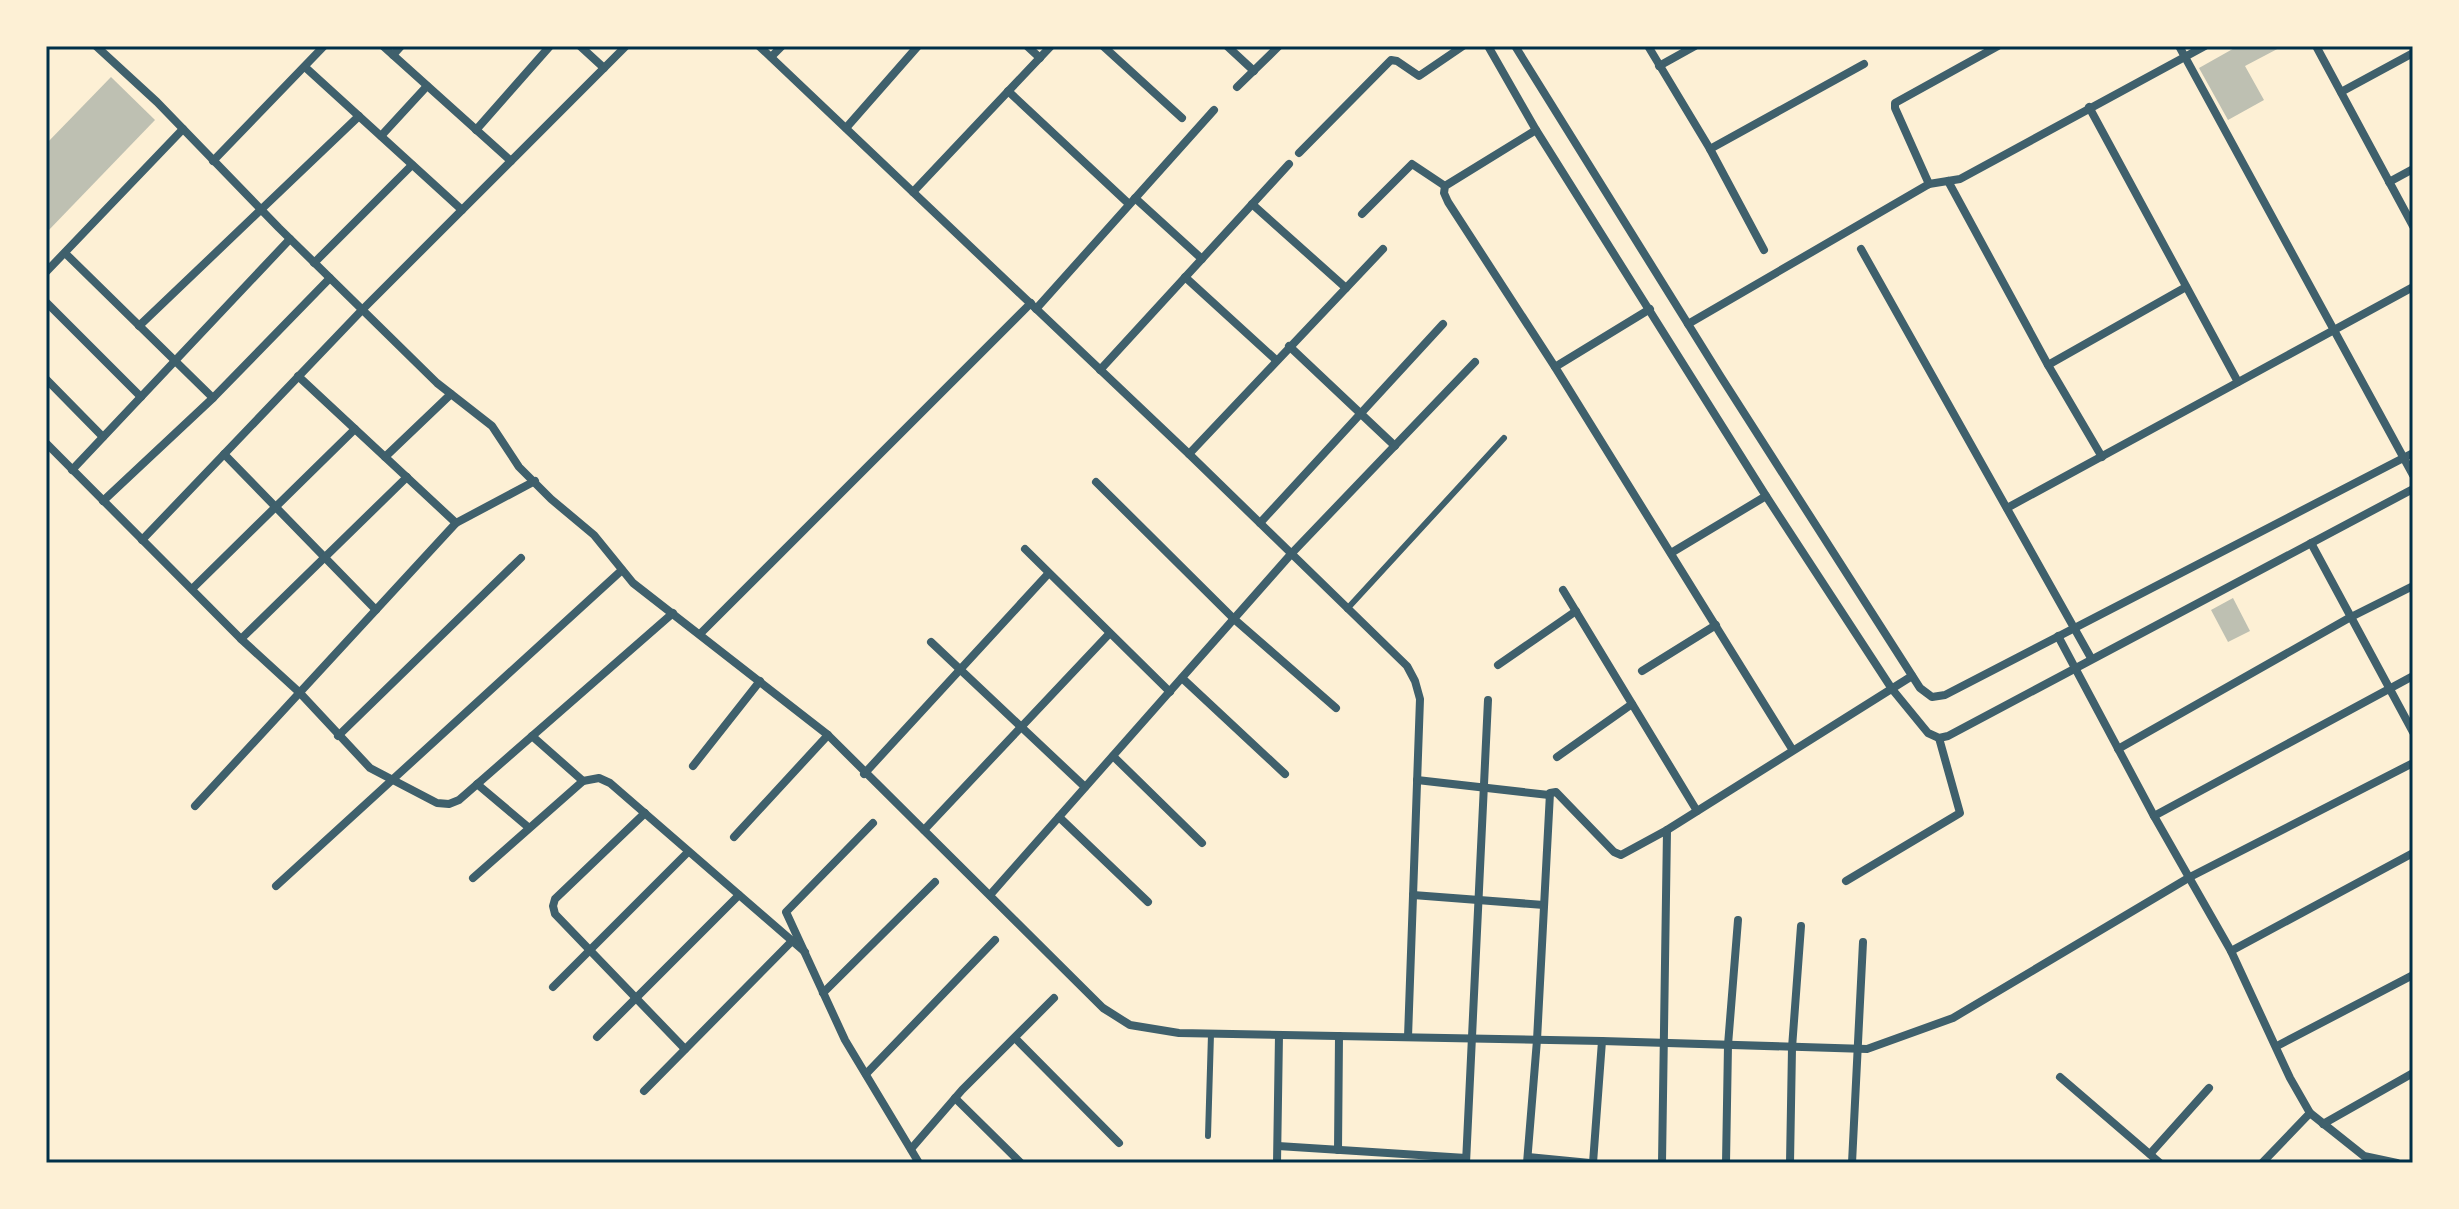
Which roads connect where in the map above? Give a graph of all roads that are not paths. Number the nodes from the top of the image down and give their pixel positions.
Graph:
1 (96, 46) edge
2 (324, 46) edge
3 (383, 46) edge
4 (401, 46) edge
5 (550, 46) edge
6 (580, 46) edge
7 (626, 46) edge
8 (759, 46) edge
9 (782, 46) edge
10 (918, 46) edge
11 (1027, 46) edge
12 (1051, 46) edge
13 (1103, 46) edge
14 (1227, 46) edge
15 (1279, 46) edge
16 (1463, 46) edge
17 (1488, 46) edge
18 (1515, 46) edge
19 (1648, 46) edge
20 (1695, 46) edge
21 (1998, 46) edge
22 (2179, 46) edge
23 (2205, 46) edge
24 (2316, 46) edge
25 (2413, 53) edge
26 (393, 55) junction
27 (2185, 56) junction
28 (771, 57) junction
29 (1040, 58) junction
30 (1864, 64) dead end
31 (1659, 66) junction
32 (305, 67) junction
33 (604, 68) junction
34 (1254, 71) junction
35 (427, 86) junction
36 (1237, 87) dead end
37 (1008, 91) junction
38 (2341, 92) junction
39 (2089, 107) junction
40 (1214, 110) dead end
41 (359, 116) junction
42 (1182, 118) dead end
43 (846, 128) junction
44 (183, 129) junction
45 (476, 130) junction
46 (1536, 130) junction
47 (381, 136) junction
48 (1710, 149) junction
49 (1299, 153) dead end
50 (213, 161) junction
51 (511, 161) junction
52 (1289, 164) dead end
53 (412, 165) junction
54 (2413, 169) edge
55 (1948, 181) junction
56 (2389, 182) junction
57 (1929, 184) junction
58 (1445, 186) junction
59 (913, 192) junction
60 (1132, 201) junction
61 (1252, 204) junction
62 (263, 209) junction
63 (462, 210) junction
64 (1362, 214) dead end
65 (2413, 226) edge
66 (290, 239) junction
67 (1383, 249) dead end
68 (1861, 249) dead end
69 (1764, 250) dead end
70 (65, 253) junction
71 (1202, 259) junction
72 (314, 263) junction
73 (46, 272) edge
74 (1185, 277) junction
75 (330, 278) junction
76 (2186, 287) junction
77 (2413, 287) edge
78 (1346, 288) junction
79 (46, 302) edge
80 (1034, 306) junction
81 (1650, 309) junction
82 (362, 310) junction
83 (1443, 324) dead end
84 (1688, 324) junction
85 (139, 326) junction
86 (2334, 331) junction
87 (1289, 346) junction
88 (1276, 360) junction
89 (175, 361) junction
90 (1475, 362) dead end
91 (2048, 365) junction
92 (1555, 367) junction
93 (1100, 370) junction
94 (298, 376) junction
95 (46, 379) edge
96 (2238, 382) junction
97 (451, 394) junction
98 (141, 397) junction
99 (213, 398) junction
100 (1361, 415) junction
101 (355, 429) junction
102 (103, 437) junction
103 (1504, 438) dead end
104 (47, 445) edge
105 (1395, 446) junction
106 (224, 454) junction
107 (1189, 454) junction
108 (2409, 455) edge
109 (385, 457) junction
110 (2102, 457) junction
111 (72, 470) junction
112 (2413, 475) edge
113 (407, 477) junction
114 (535, 481) junction
115 (1096, 482) dead end
116 (2413, 489) edge
117 (1766, 496) junction
118 (103, 501) junction
119 (276, 507) junction
120 (2007, 508) junction
121 (456, 523) junction
122 (1260, 523) junction
123 (142, 540) junction
124 (2311, 543) junction
125 (1025, 549) dead end
126 (1292, 553) junction
127 (1671, 553) junction
128 (324, 558) junction
129 (521, 558) dead end
130 (622, 570) junction
131 (1048, 574) junction
132 (2413, 586) edge
133 (192, 589) junction
134 (1563, 590) dead end
135 (1347, 609) junction
136 (376, 610) junction
137 (1576, 611) junction
138 (673, 613) junction
139 (2349, 618) junction
140 (1234, 619) junction
141 (1716, 625) junction
142 (2075, 628) junction
143 (700, 634) junction
144 (1109, 634) junction
145 (2058, 636) junction
146 (241, 639) junction
147 (931, 642) dead end
148 (2091, 658) junction
149 (1498, 665) dead end
150 (2074, 666) junction
151 (961, 671) junction
152 (1642, 671) dead end
153 (1912, 676) junction
154 (2413, 676) edge
155 (1182, 678) junction
156 (760, 681) junction
157 (2391, 687) junction
158 (1892, 689) junction
159 (1170, 692) junction
160 (300, 693) junction
161 (1488, 700) dead end
162 (1632, 704) junction
163 (1336, 708) dead end
164 (1022, 728) junction
165 (2413, 732) edge
166 (828, 735) junction
167 (338, 736) junction
168 (532, 736) junction
169 (1939, 738) junction
170 (1792, 749) junction
171 (2118, 749) junction
172 (1113, 756) junction
173 (1557, 757) dead end
174 (2413, 763) edge
175 (693, 766) dead end
176 (864, 774) junction
177 (1285, 774) dead end
178 (391, 780) junction
179 (1417, 780) junction
180 (583, 781) junction
181 (477, 784) junction
182 (1085, 787) junction
183 (1484, 789) junction
184 (1549, 795) junction
185 (195, 806) dead end
186 (1697, 811) junction
187 (645, 813) junction
188 (2154, 816) junction
189 (1059, 817) junction
190 (873, 823) dead end
191 (528, 827) junction
192 (924, 830) junction
193 (1667, 830) junction
194 (734, 837) dead end
195 (1202, 843) dead end
196 (688, 852) junction
197 (2413, 853) edge
198 (2190, 877) junction
199 (473, 878) dead end
200 (1846, 881) dead end
201 (935, 882) dead end
202 (276, 886) dead end
203 (739, 895) junction
204 (990, 895) junction
205 (1413, 895) junction
206 (1479, 901) junction
207 (1148, 902) dead end
208 (1544, 905) junction
209 (1738, 920) dead end
210 (1801, 926) dead end
211 (995, 940) dead end
212 (792, 941) junction
213 (1863, 942) dead end
214 (591, 951) junction
215 (2231, 951) junction
216 (805, 952) junction
217 (2413, 975) edge
218 (553, 987) dead end
219 (823, 993) junction
220 (635, 998) junction
221 (1054, 998) dead end
222 (1211, 1034) junction
223 (1279, 1035) junction
224 (1339, 1036) junction
225 (597, 1037) dead end
226 (1408, 1037) junction
227 (1015, 1038) junction
228 (1473, 1039) junction
229 (1537, 1040) junction
230 (1602, 1041) junction
231 (1665, 1043) junction
232 (1728, 1045) junction
233 (2277, 1046) junction
234 (1792, 1048) junction
235 (685, 1049) junction
236 (1857, 1050) junction
237 (2413, 1073) edge
238 (866, 1074) junction
239 (2060, 1077) dead end
240 (2209, 1088) dead end
241 (644, 1091) dead end
242 (955, 1098) junction
243 (2310, 1113) junction
244 (2323, 1124) junction
245 (1208, 1136) dead end
246 (1119, 1143) dead end
247 (1278, 1146) junction
248 (911, 1149) junction
249 (1338, 1150) junction
250 (2150, 1154) junction
251 (1403, 1159) edge
252 (1527, 1160) edge
253 (1466, 1161) edge
254 (2367, 1161) edge
255 (919, 1163) edge
256 (1021, 1163) edge
257 (1277, 1163) edge
258 (1592, 1163) edge
259 (1662, 1163) edge
260 (1726, 1163) edge
261 (1790, 1163) edge
262 (1852, 1163) edge
263 (2160, 1163) edge
264 (2262, 1163) edge
265 (2397, 1163) edge

1 - 44 street
2 - 32 street
3 - 26 street
4 - 26 street
5 - 45 street
6 - 33 street
7 - 33 street
8 - 28 street
9 - 28 street
10 - 43 street
11 - 29 street
12 - 29 street
13 - 42 street
14 - 34 street
15 - 34 street
16 - 49 street
17 - 46 street
18 - 84 street
19 - 31 street
20 - 31 street
21 - 57 street
22 - 27 street
23 - 27 street
24 - 38 street
25 - 38 street
26 - 35 street
27 - 39 street
27 - 86 street
28 - 43 street
29 - 37 street
30 - 48 street
31 - 48 street
32 - 41 street
32 - 50 street
33 - 51 street
34 - 36 street
35 - 45 street
35 - 47 street
37 - 59 street
37 - 60 street
38 - 56 street
39 - 55 street
39 - 76 street
40 - 60 street
41 - 47 street
41 - 62 street
43 - 59 street
44 - 50 street
44 - 70 street
45 - 51 street
46 - 58 street
46 - 81 street
47 - 53 street
48 - 69 street
50 - 62 street
51 - 63 street
52 - 61 street
53 - 63 street
53 - 72 street
54 - 56 street
55 - 57 street
55 - 91 street
56 - 65 street
57 - 84 street
58 - 64 street
58 - 92 street
59 - 80 street
60 - 71 street
60 - 80 street
61 - 71 street
61 - 78 street
62 - 66 street
62 - 85 street
63 - 82 street
66 - 72 street
66 - 89 street
67 - 78 street
68 - 120 street
70 - 73 street
70 - 85 street
71 - 74 street
72 - 75 street
74 - 88 street
74 - 93 street
75 - 82 street
75 - 99 street
76 - 91 street
76 - 96 street
77 - 86 street
78 - 87 street
79 - 98 street
80 - 93 street
80 - 143 street
81 - 92 street
81 - 117 street
82 - 94 street
82 - 97 street
83 - 100 street
84 - 153 street
85 - 89 street
86 - 96 street
86 - 108 street
87 - 88 street
87 - 100 street
88 - 107 street
89 - 98 street
89 - 99 street
90 - 105 street
91 - 110 street
92 - 127 street
93 - 107 street
94 - 101 street
94 - 106 street
95 - 102 street
96 - 110 street
97 - 109 street
97 - 114 street
98 - 102 street
99 - 118 street
100 - 105 street
100 - 122 street
101 - 109 street
101 - 119 street
102 - 111 street
103 - 135 lane
104 - 111 street
105 - 126 street
106 - 119 street
106 - 123 street
107 - 122 street
108 - 112 street
108 - 142 street
109 - 113 street
110 - 120 street
111 - 118 street
113 - 121 street
113 - 128 street
114 - 121 street
114 - 130 street
115 - 140 street
116 - 124 street
117 - 127 street
117 - 158 street
118 - 123 street
119 - 128 street
119 - 133 street
120 - 142 street
121 - 136 street
122 - 126 street
123 - 133 street
124 - 139 street
124 - 148 street
125 - 131 street
126 - 135 street
126 - 140 street
127 - 141 street
128 - 136 street
128 - 146 street
129 - 167 street
130 - 138 street
130 - 178 street
131 - 144 street
131 - 151 street
132 - 139 street
133 - 146 street
134 - 137 street
135 - 179 street
136 - 160 street
137 - 149 street
137 - 162 street
138 - 143 street
138 - 168 street
139 - 157 street
139 - 171 street
140 - 155 street
140 - 163 street
141 - 152 street
141 - 170 street
142 - 145 street
142 - 148 street
143 - 156 street
144 - 159 street
144 - 164 street
145 - 150 street
145 - 153 street
146 - 160 street
147 - 151 street
148 - 150 street
150 - 169 street
150 - 171 street
151 - 164 street
151 - 176 street
153 - 158 street
154 - 157 street
155 - 159 street
155 - 177 street
156 - 166 street
156 - 175 street
157 - 165 street
157 - 188 street
158 - 169 street
158 - 170 street
159 - 172 street
160 - 167 street
160 - 185 street
161 - 183 street
162 - 173 street
162 - 186 street
164 - 182 street
164 - 192 street
166 - 176 street
166 - 194 street
167 - 178 street
168 - 180 street
168 - 181 street
169 - 200 street
170 - 186 street
171 - 188 street
172 - 182 street
172 - 195 street
174 - 198 street
176 - 192 street
178 - 181 street
178 - 202 street
179 - 183 street
179 - 205 street
180 - 187 street
180 - 191 street
181 - 191 street
182 - 189 street
183 - 184 street
183 - 206 street
184 - 193 street
184 - 208 street
186 - 193 street
187 - 196 street
187 - 214 street
188 - 198 street
189 - 204 street
189 - 207 street
190 - 216 street
191 - 199 street
192 - 204 street
193 - 231 street
196 - 203 street
196 - 214 street
197 - 215 street
198 - 215 street
198 - 236 street
201 - 219 street
203 - 212 street
203 - 220 street
204 - 222 street
205 - 206 street
205 - 226 street
206 - 208 street
206 - 228 street
208 - 229 street
209 - 232 street
210 - 234 street
211 - 238 street
212 - 216 street
212 - 235 street
213 - 236 street
214 - 218 street
214 - 220 street
215 - 233 street
216 - 219 street
217 - 233 street
219 - 238 street
220 - 225 street
220 - 235 street
221 - 227 street
222 - 223 street
222 - 245 lane
223 - 224 street
223 - 247 street
224 - 226 street
224 - 249 street
226 - 228 street
227 - 242 street
227 - 246 street
228 - 229 street
228 - 253 street
229 - 230 street
229 - 252 street
230 - 231 street
230 - 258 street
231 - 232 street
231 - 259 street
232 - 234 street
232 - 260 street
233 - 243 street
234 - 236 street
234 - 261 street
235 - 241 street
236 - 262 street
237 - 244 street
238 - 248 street
239 - 250 street
240 - 250 street
242 - 248 street
242 - 256 street
243 - 244 street
243 - 264 street
244 - 254 street
247 - 249 street
247 - 257 street
248 - 255 street
249 - 251 street
250 - 263 street
251 - 253 street
252 - 258 street
254 - 265 street

